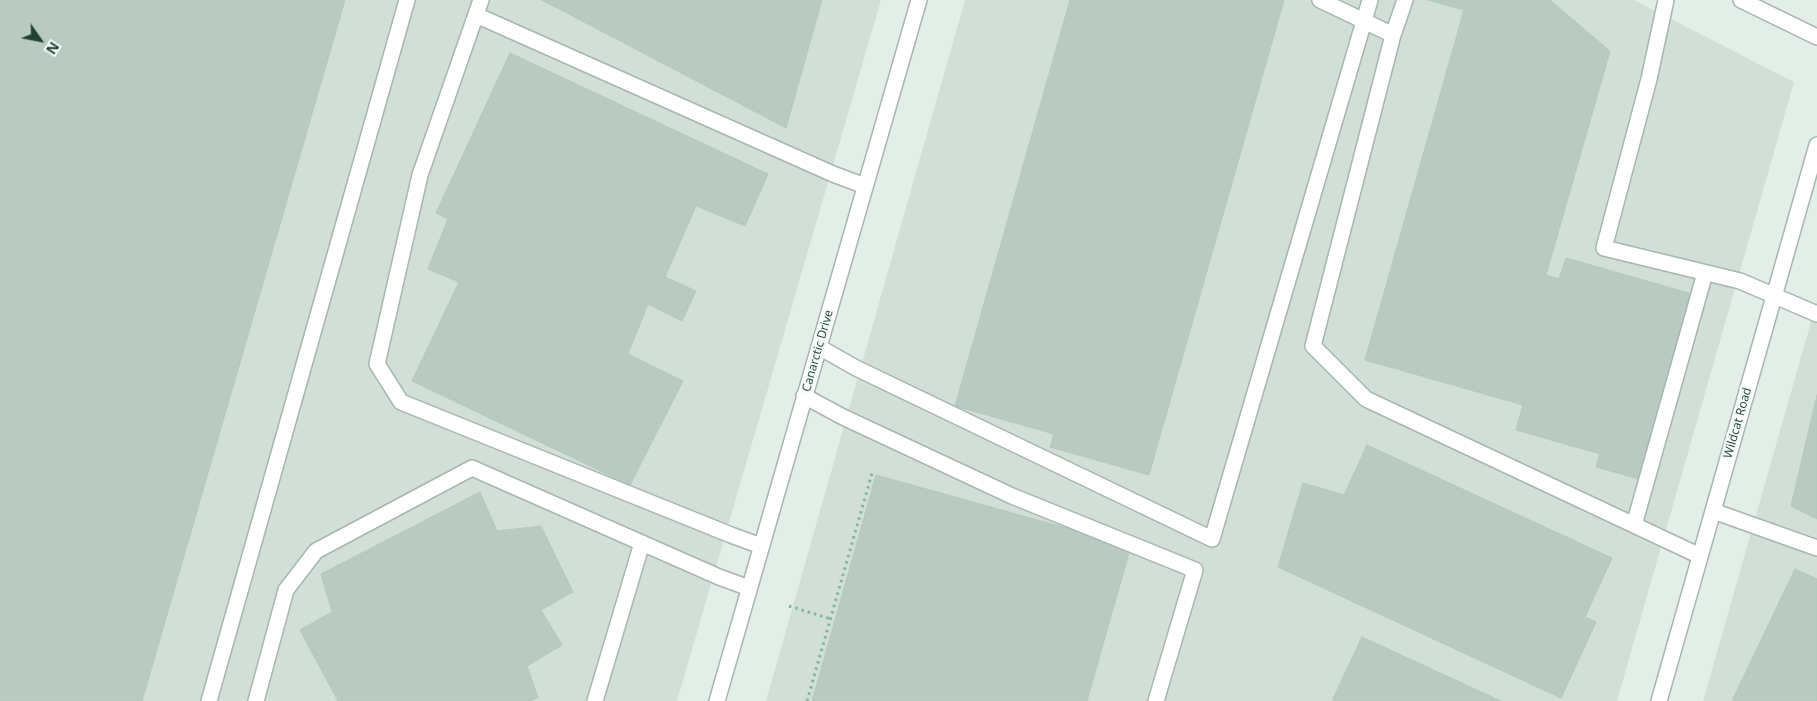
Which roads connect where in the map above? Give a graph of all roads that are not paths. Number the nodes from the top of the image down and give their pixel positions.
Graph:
1 (407, 0) edge
2 (481, 0) edge
3 (919, 0) edge
4 (1320, 0) edge
5 (1370, 0) edge
6 (1405, 0) edge
7 (1666, 0) edge
8 (1741, 0) edge
9 (476, 14) junction
10 (1364, 21) junction
11 (1393, 35) junction
12 (1817, 37) edge
13 (1817, 146) edge
14 (865, 186) junction
15 (1705, 273) junction
16 (1774, 294) junction
17 (1817, 314) edge
18 (819, 347) junction
19 (804, 396) junction
20 (1713, 510) junction
21 (1634, 525) junction
22 (642, 543) junction
23 (761, 546) junction
24 (1817, 548) edge
25 (1700, 556) junction
26 (749, 588) junction
27 (209, 701) edge
28 (256, 701) edge
29 (595, 701) edge
30 (717, 701) edge
31 (1156, 701) edge
32 (1659, 701) edge

1 - 27 street
2 - 9 street
3 - 14 street, Canarctic Drive
4 - 10 street
5 - 10 street
6 - 11 street
7 - 15 street
8 - 12 street
9 - 14 street
9 - 23 street
10 - 11 street
10 - 18 street
11 - 21 street
13 - 16 street, Wildcat Road
14 - 18 street, Canarctic Drive
15 - 16 street
15 - 21 street
16 - 17 street
16 - 20 street, Wildcat Road
18 - 19 street, Canarctic Drive
19 - 23 street, Canarctic Drive
19 - 31 street
20 - 24 street
20 - 25 street, Wildcat Road
21 - 25 street
22 - 26 street
22 - 28 street
22 - 29 street
23 - 26 street, Canarctic Drive
25 - 32 street, Wildcat Road
26 - 30 street, Canarctic Drive

